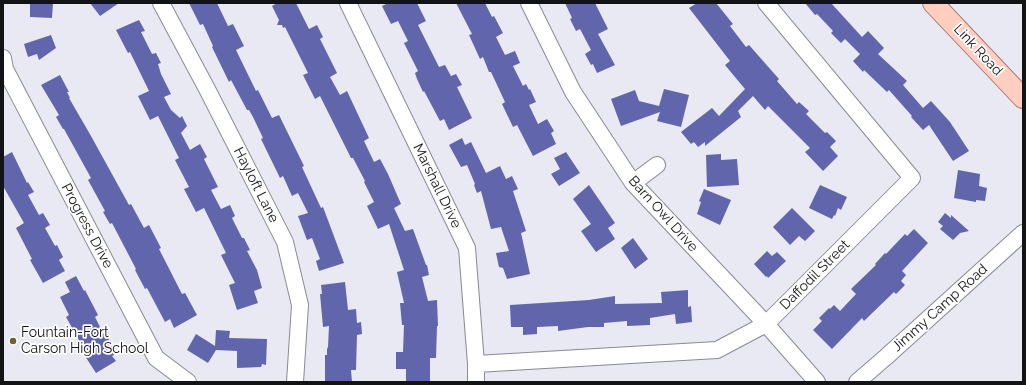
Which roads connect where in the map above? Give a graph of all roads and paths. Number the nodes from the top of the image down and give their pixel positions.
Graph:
1 (161, 3) edge
2 (348, 3) edge
3 (529, 3) edge
4 (766, 3) edge
5 (933, 3) edge
6 (3, 58) edge
7 (1023, 98) edge
8 (657, 165) dead end
9 (633, 183) junction
10 (1023, 233) edge
11 (766, 324) junction
12 (476, 364) junction
13 (188, 382) edge
14 (295, 382) edge
15 (476, 382) edge
16 (816, 382) edge
17 (857, 382) edge

1 - 14 street, Hayloft Lane
2 - 12 street, Marshall Drive
3 - 9 street, Barn Owl Drive
4 - 11 street, Daffodil Street
5 - 7 main road, Link Road
6 - 13 street, Progress Drive
8 - 9 street
9 - 11 street, Barn Owl Drive
10 - 17 street, Jimmy Camp Road
11 - 12 street, Daffodil Street
11 - 16 street, Barn Owl Drive
12 - 15 street, Marshall Drive

